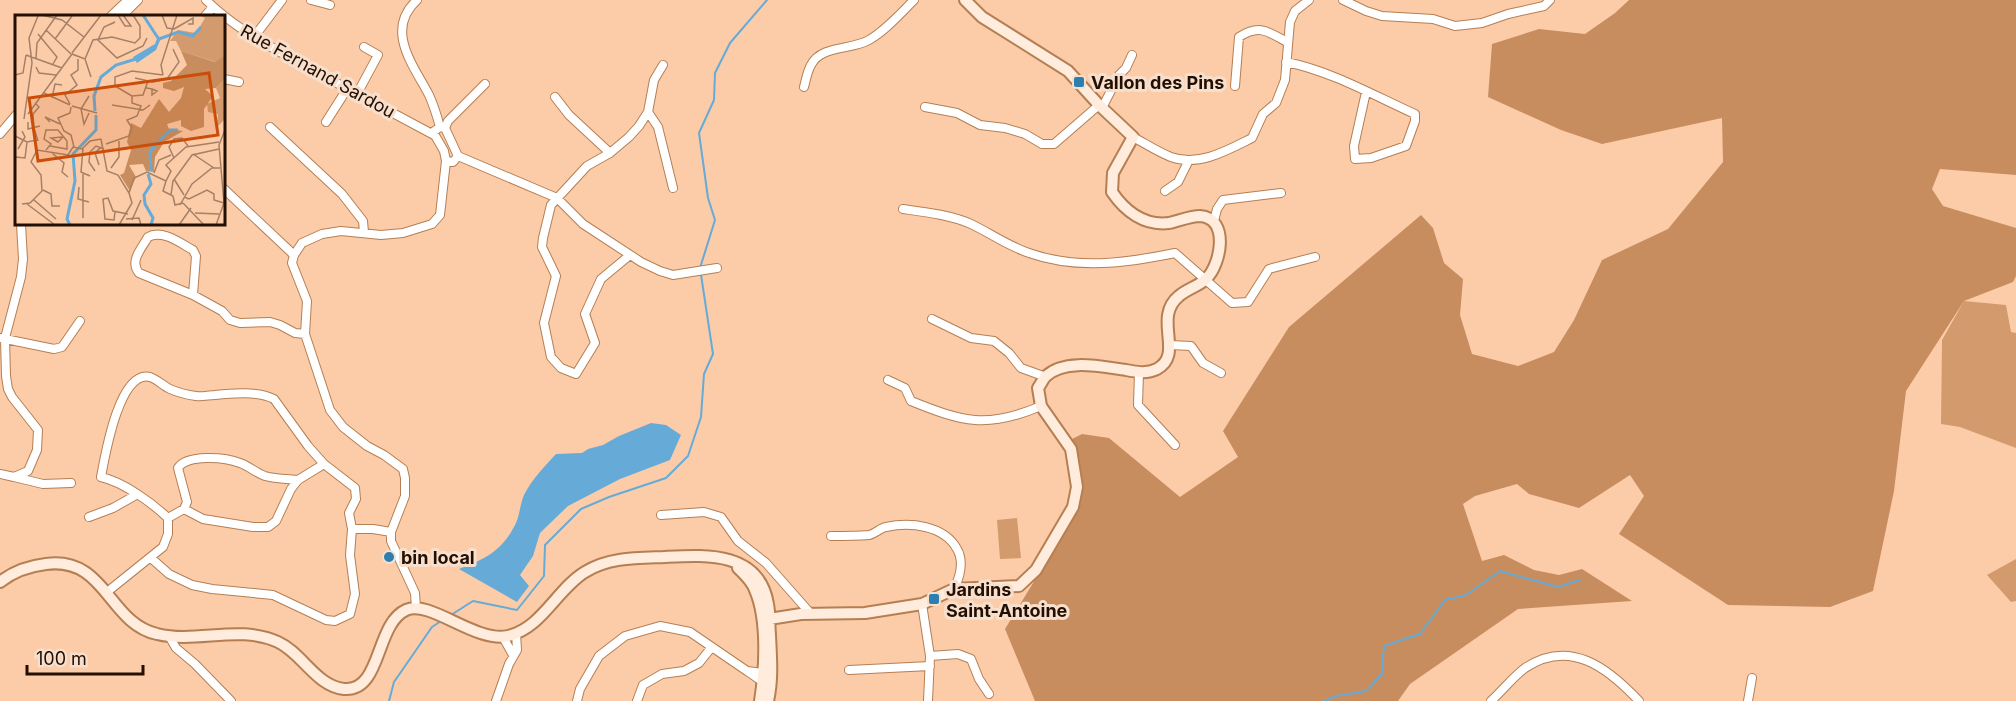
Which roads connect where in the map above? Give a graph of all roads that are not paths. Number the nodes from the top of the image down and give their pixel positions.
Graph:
1 (128, 0) edge
2 (138, 0) edge
3 (206, 0) edge
4 (282, 0) edge
5 (311, 0) edge
6 (417, 0) edge
7 (914, 0) edge
8 (965, 0) edge
9 (1309, 0) edge
10 (1343, 0) edge
11 (1545, 2) edge
12 (330, 5) dead end
13 (213, 7) junction
14 (112, 15) edge
15 (123, 15) edge
16 (206, 15) edge
17 (224, 15) edge
18 (225, 16) edge
19 (254, 37) junction
20 (1287, 42) junction
21 (364, 47) dead end
22 (1132, 55) dead end
23 (1286, 62) junction
24 (663, 65) dead end
25 (225, 79) edge
26 (239, 82) dead end
27 (485, 84) dead end
28 (1235, 86) dead end
29 (804, 87) dead end
30 (347, 89) junction
31 (1366, 92) junction
32 (357, 94) junction
33 (555, 97) dead end
34 (1101, 106) junction
35 (925, 107) dead end
36 (648, 112) junction
37 (15, 117) edge
38 (326, 122) dead end
39 (15, 123) edge
40 (270, 127) dead end
41 (442, 128) junction
42 (0, 134) edge
43 (434, 135) junction
44 (1133, 137) junction
45 (0, 140) edge
46 (610, 153) junction
47 (458, 156) junction
48 (446, 160) junction
49 (1188, 162) junction
50 (673, 188) dead end
51 (225, 190) edge
52 (1166, 191) dead end
53 (1281, 193) dead end
54 (557, 198) junction
55 (903, 209) dead end
56 (1214, 221) junction
57 (21, 225) edge
58 (364, 232) junction
59 (294, 255) junction
60 (630, 255) junction
61 (1315, 257) dead end
62 (717, 268) dead end
63 (1206, 279) junction
64 (193, 295) junction
65 (932, 319) dead end
66 (80, 321) dead end
67 (305, 334) junction
68 (3, 338) edge
69 (1170, 345) junction
70 (1139, 372) junction
71 (1221, 373) dead end
72 (1046, 376) junction
73 (888, 380) dead end
74 (1041, 406) junction
75 (1175, 445) dead end
76 (324, 464) junction
77 (28, 471) junction
78 (0, 474) edge
79 (14, 477) junction
80 (298, 480) junction
81 (32, 482) junction
82 (71, 483) dead end
83 (136, 495) junction
84 (184, 509) junction
85 (661, 515) dead end
86 (89, 517) dead end
87 (168, 518) junction
88 (352, 529) junction
89 (391, 532) junction
90 (831, 536) dead end
91 (151, 558) junction
92 (0, 582) edge
93 (954, 589) junction
94 (107, 592) junction
95 (922, 604) junction
96 (420, 608) junction
97 (765, 614) junction
98 (806, 614) junction
99 (516, 633) junction
100 (169, 636) junction
101 (503, 637) junction
102 (711, 648) junction
103 (513, 655) junction
104 (930, 656) junction
105 (930, 666) junction
106 (849, 670) dead end
107 (766, 676) junction
108 (1752, 678) dead end
109 (989, 694) dead end
110 (231, 701) edge
111 (496, 701) edge
112 (577, 701) edge
113 (637, 701) edge
114 (760, 701) edge
115 (767, 701) edge
116 (928, 701) edge
117 (1491, 701) edge
118 (1639, 701) edge
119 (1748, 701) edge

1 - 14 street
2 - 15 street
3 - 13 street, Rue Fernand Sardou
4 - 19 street
5 - 12 street
6 - 41 street
7 - 29 street
8 - 34 street
9 - 20 street
10 - 11 street
13 - 16 street
13 - 17 street, Rue Fernand Sardou
18 - 19 street, Rue Fernand Sardou
19 - 30 street, Rue Fernand Sardou
20 - 23 street
20 - 28 street
21 - 32 street
22 - 34 street
23 - 31 street
23 - 49 street
24 - 36 street
25 - 26 street
27 - 41 street
30 - 32 street, Rue Fernand Sardou
30 - 38 street
31 - 31 street
32 - 43 street, Rue Fernand Sardou
33 - 46 street
34 - 35 street
34 - 44 street
36 - 46 street
36 - 50 street
37 - 42 street
39 - 45 street
40 - 58 street
41 - 43 street
41 - 47 street
43 - 48 street
44 - 49 street
44 - 56 street
46 - 54 street
47 - 48 street
47 - 54 street
48 - 58 street
49 - 52 street
51 - 59 street
53 - 56 street
54 - 60 street
54 - 60 street
55 - 63 street
56 - 63 street
57 - 68 street
58 - 59 street
59 - 67 street
60 - 62 street
61 - 63 street
63 - 69 street
64 - 64 street
64 - 67 street
65 - 72 street
66 - 68 street
67 - 89 street
68 - 77 street
69 - 70 street
69 - 71 street
70 - 72 street
70 - 75 street
72 - 74 street
73 - 74 street
74 - 93 street
76 - 80 street
76 - 83 street
76 - 88 street
77 - 79 street
77 - 81 street
78 - 79 street
79 - 81 street
80 - 84 street
80 - 84 street
81 - 82 street
83 - 86 street
83 - 87 street
84 - 87 street
85 - 98 street
87 - 91 street
88 - 89 street
88 - 91 street
89 - 96 street
90 - 93 street
91 - 94 street
92 - 94 street
93 - 95 street
94 - 100 street
95 - 98 street
95 - 104 street
96 - 100 street
96 - 101 street
97 - 98 street
97 - 99 street
97 - 107 street
99 - 101 street
99 - 103 street
100 - 110 street
101 - 103 street
102 - 107 street
102 - 112 street
102 - 113 street
103 - 111 street
104 - 105 street
104 - 109 street
105 - 106 street
105 - 116 street
107 - 114 street
107 - 115 street
108 - 119 street
117 - 118 street

